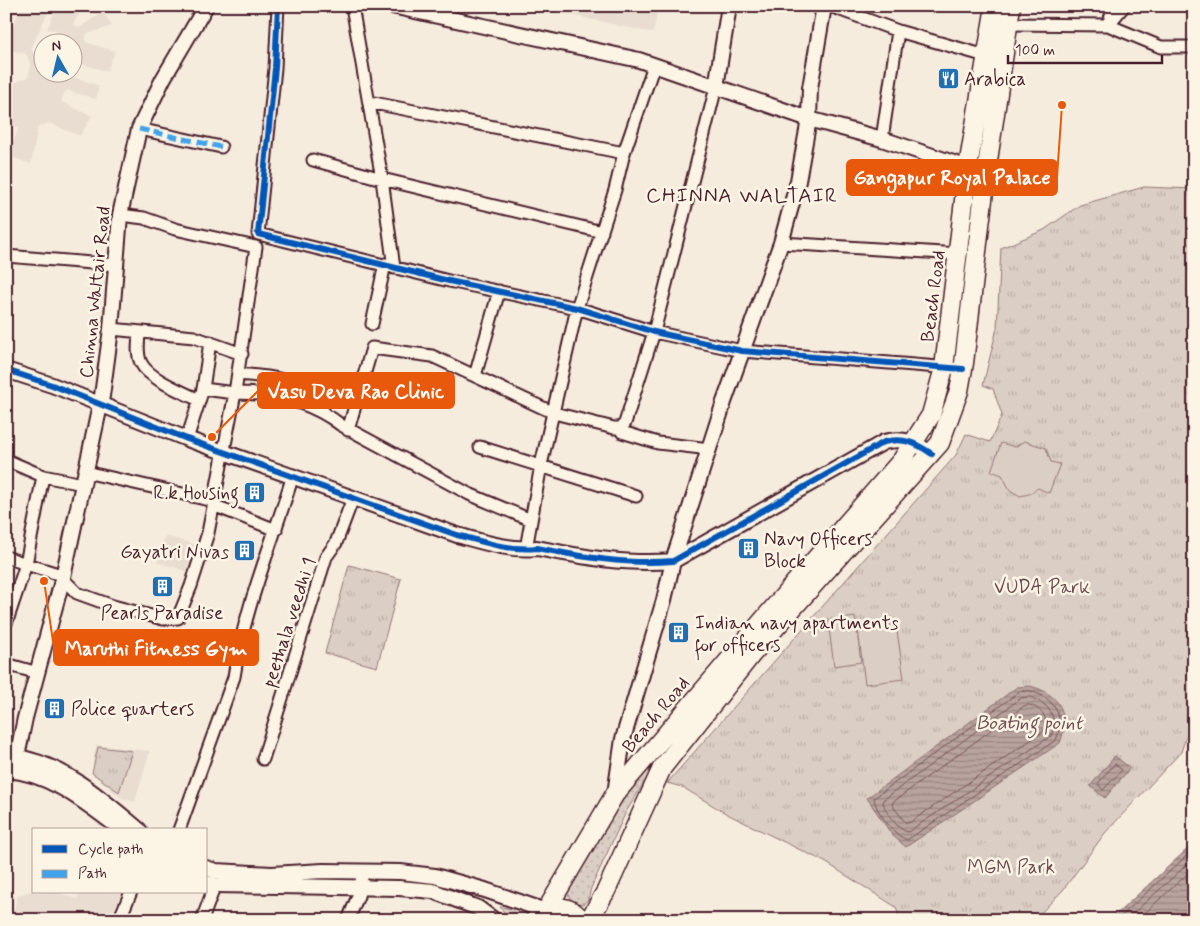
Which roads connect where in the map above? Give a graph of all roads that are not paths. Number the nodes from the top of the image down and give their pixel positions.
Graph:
1 (206, 6) edge
2 (278, 6) edge
3 (352, 6) edge
4 (392, 6) edge
5 (729, 6) edge
6 (824, 6) edge
7 (830, 6) edge
8 (995, 6) edge
9 (1011, 6) edge
10 (1114, 6) edge
11 (1124, 6) edge
12 (1001, 24) junction
13 (1108, 24) junction
14 (898, 31) junction
15 (1194, 47) edge
16 (979, 54) dead end
17 (654, 65) junction
18 (716, 87) junction
19 (369, 102) junction
20 (809, 120) junction
21 (139, 129) junction
22 (882, 139) junction
23 (221, 147) dead end
24 (624, 153) junction
25 (313, 160) dead end
26 (968, 168) junction
27 (986, 174) junction
28 (382, 179) junction
29 (120, 215) junction
30 (602, 232) junction
31 (258, 234) junction
32 (781, 243) junction
33 (256, 247) junction
34 (959, 254) junction
35 (6, 256) edge
36 (116, 265) junction
37 (389, 266) junction
38 (499, 291) junction
39 (577, 308) junction
40 (372, 324) dead end
41 (111, 329) junction
42 (140, 332) junction
43 (654, 332) junction
44 (210, 342) junction
45 (742, 351) junction
46 (242, 354) junction
47 (944, 368) junction
48 (963, 369) junction
49 (6, 370) edge
50 (239, 374) junction
51 (475, 376) junction
52 (235, 393) junction
53 (201, 395) junction
54 (99, 405) junction
55 (324, 412) junction
56 (554, 413) junction
57 (348, 430) junction
58 (622, 432) dead end
59 (187, 439) junction
60 (915, 442) junction
61 (480, 447) dead end
62 (710, 449) junction
63 (222, 452) junction
64 (932, 454) junction
65 (6, 460) edge
66 (541, 465) junction
67 (293, 475) junction
68 (43, 476) junction
69 (84, 478) junction
70 (636, 496) dead end
71 (353, 498) junction
72 (214, 503) junction
73 (531, 520) junction
74 (276, 530) junction
75 (526, 549) junction
76 (6, 557) edge
77 (673, 561) junction
78 (26, 564) junction
79 (63, 577) junction
80 (6, 624) edge
81 (6, 664) edge
82 (38, 673) junction
83 (12, 756) edge
84 (263, 759) dead end
85 (10, 771) edge
86 (615, 794) junction
87 (119, 828) edge
88 (136, 828) edge
89 (180, 828) edge
90 (208, 869) edge
91 (363, 872) junction
92 (210, 884) edge
93 (360, 888) junction
94 (130, 894) edge
95 (208, 894) edge
96 (543, 913) edge
97 (119, 920) edge
98 (202, 920) edge
99 (348, 920) edge
100 (494, 920) edge
101 (581, 920) edge
102 (589, 920) edge

1 - 21 street, Chinna Waltair Road
2 - 31 street
3 - 19 street
4 - 17 street
5 - 18 street
6 - 20 street
7 - 14 street
8 - 12 main road, Beach Road
9 - 12 main road, Beach Road
10 - 13 street
11 - 13 street
12 - 13 street
12 - 26 main road, Beach Road
12 - 27 main road, Beach Road
13 - 15 street
14 - 16 street
14 - 22 street
17 - 18 street
17 - 24 street
18 - 20 street
18 - 43 street
19 - 24 street
19 - 28 street
20 - 22 street
20 - 32 street
21 - 23 street
21 - 29 street, Chinna Waltair Road
22 - 26 street
24 - 30 street
25 - 28 street
26 - 27 street
26 - 34 main road, Beach Road
27 - 48 main road, Beach Road
28 - 30 street
28 - 37 street
29 - 33 street
29 - 36 street, Chinna Waltair Road
30 - 39 street
31 - 33 street
31 - 37 street
32 - 34 street
32 - 45 street
33 - 46 street
34 - 47 main road, Beach Road
35 - 36 street
36 - 41 street, Chinna Waltair Road
37 - 38 street
37 - 40 street
38 - 39 street
38 - 51 street
39 - 43 street
39 - 56 street
41 - 42 street
41 - 54 street, Chinna Waltair Road
42 - 44 street
42 - 53 street
43 - 45 street
43 - 56 street
44 - 46 street
44 - 53 street
45 - 47 street
45 - 62 street
46 - 50 street
47 - 48 street
47 - 60 main road, Beach Road
48 - 64 main road, Beach Road
49 - 54 street
50 - 52 street
50 - 55 street
51 - 56 street
51 - 57 street
52 - 53 street
52 - 55 street
52 - 63 street
53 - 59 street
54 - 59 street
54 - 69 street, Chinna Waltair Road
55 - 57 street
56 - 66 street
57 - 73 street
58 - 62 street
59 - 63 street
60 - 64 street
60 - 77 street
60 - 86 main road, Beach Road
61 - 66 street
62 - 77 street
63 - 67 street
63 - 72 street
64 - 102 main road, Beach Road
65 - 68 street
66 - 70 street
66 - 73 street
67 - 71 street
67 - 74 street
68 - 69 street
68 - 78 street
69 - 72 street
69 - 79 street, Chinna Waltair Road
71 - 75 street
71 - 84 street, peethala veedhi 1
72 - 74 street
72 - 79 street
73 - 75 street
74 - 89 street
75 - 77 street
76 - 78 street
77 - 86 street
78 - 79 street
78 - 80 street
79 - 82 street, Chinna Waltair Road
81 - 82 street
82 - 83 street, Chinna Waltair Road
83 - 85 street, Chinna Waltair Road
83 - 88 street
85 - 87 street
86 - 96 main road, Beach Road
90 - 91 street
91 - 93 street
91 - 96 street
92 - 93 street
93 - 99 street
93 - 100 street
94 - 97 street
95 - 98 street
96 - 101 main road

